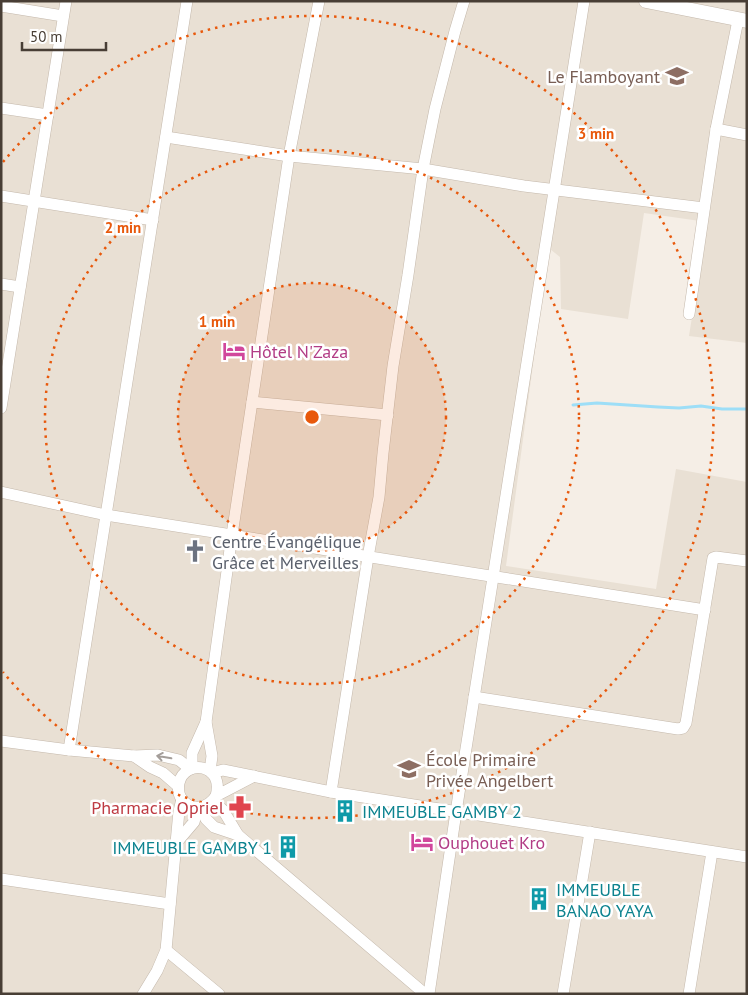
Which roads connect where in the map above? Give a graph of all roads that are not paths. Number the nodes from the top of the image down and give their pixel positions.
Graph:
1 (66, 1) edge
2 (187, 1) edge
3 (319, 1) edge
4 (464, 1) edge
5 (584, 1) edge
6 (646, 1) edge
7 (1, 6) edge
8 (63, 16) junction
9 (742, 21) edge
10 (1, 108) edge
11 (48, 115) junction
12 (716, 129) junction
13 (747, 135) edge
14 (166, 137) junction
15 (289, 156) junction
16 (423, 169) junction
17 (555, 189) junction
18 (1, 196) edge
19 (34, 201) junction
20 (704, 208) junction
21 (152, 220) junction
22 (1, 284) edge
23 (20, 287) junction
24 (689, 314) dead end
25 (252, 402) junction
26 (1, 408) edge
27 (388, 415) junction
28 (1, 492) edge
29 (106, 515) junction
30 (232, 535) junction
31 (368, 557) junction
32 (747, 561) edge
33 (493, 577) junction
34 (704, 610) junction
35 (474, 697) junction
36 (206, 722) junction
37 (1, 741) edge
38 (69, 750) junction
39 (134, 756) junction
40 (191, 769) junction
41 (211, 772) junction
42 (254, 776) junction
43 (178, 786) junction
44 (331, 792) junction
45 (215, 798) junction
46 (182, 799) junction
47 (199, 808) junction
48 (456, 812) junction
49 (590, 832) junction
50 (238, 835) junction
51 (177, 842) junction
52 (712, 852) junction
53 (746, 855) edge
54 (1, 879) edge
55 (170, 904) junction
56 (166, 950) junction
57 (143, 994) edge
58 (219, 994) edge
59 (427, 994) edge
60 (563, 994) edge
61 (689, 994) edge

1 - 8 street
2 - 14 street
3 - 15 street
4 - 16 street
5 - 17 street
6 - 9 street
7 - 8 street
8 - 11 street
9 - 12 street
10 - 11 street
11 - 19 street
12 - 13 street
12 - 20 street
14 - 15 street
14 - 21 street
15 - 16 street
15 - 25 street
16 - 17 street
16 - 27 street
17 - 20 street
17 - 33 street
18 - 19 street
19 - 21 street
19 - 23 street
20 - 24 street
21 - 29 street
22 - 23 street
23 - 26 street
25 - 27 street
25 - 30 street
27 - 31 street
28 - 29 street
29 - 30 street
29 - 38 street
30 - 31 street
30 - 36 street
31 - 33 street
31 - 44 street
32 - 34 street
33 - 34 street
33 - 35 street
34 - 35 street
35 - 48 street
36 - 40 street
36 - 41 street
37 - 38 street
38 - 39 street
40 -> 39 street
39 - 43 street
40 - 41 street
40 - 43 street
41 - 42 street
41 - 45 street
42 - 44 street
42 - 45 street
43 - 46 street
44 - 48 street
45 - 47 street
45 - 50 street
46 - 47 street
46 - 51 street
47 - 50 street
47 - 51 street
48 - 49 street
48 - 59 street
49 - 52 street
49 - 60 street
50 - 59 street
51 - 55 street
52 - 53 street
52 - 61 street
54 - 55 street
55 - 56 street
56 - 57 street
56 - 58 street

